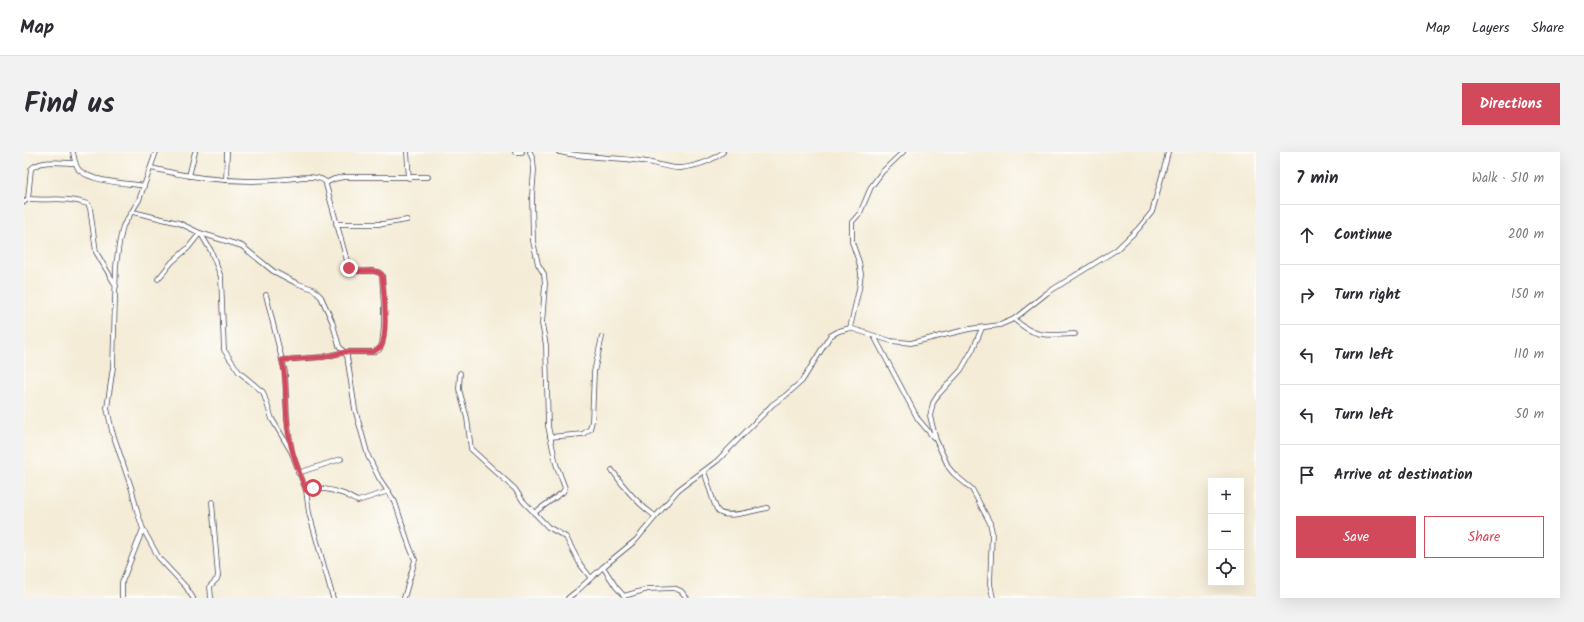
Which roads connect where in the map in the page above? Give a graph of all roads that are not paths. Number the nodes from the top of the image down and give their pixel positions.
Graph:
1 (73, 152) edge
2 (156, 152) edge
3 (195, 152) edge
4 (226, 152) edge
5 (407, 152) edge
6 (515, 152) edge
7 (522, 152) edge
8 (530, 152) edge
9 (559, 152) edge
10 (723, 152) edge
11 (903, 152) edge
12 (1168, 152) edge
13 (75, 163) junction
14 (151, 168) junction
15 (189, 176) junction
16 (428, 177) dead end
17 (409, 178) junction
18 (226, 180) junction
19 (326, 183) junction
20 (144, 186) junction
21 (26, 200) edge
22 (133, 212) junction
23 (407, 220) dead end
24 (336, 224) junction
25 (200, 233) junction
26 (158, 279) dead end
27 (116, 286) junction
28 (266, 295) dead end
29 (1014, 319) junction
30 (850, 328) junction
31 (982, 328) junction
32 (1075, 334) dead end
33 (602, 336) dead end
34 (873, 336) junction
35 (345, 352) junction
36 (282, 360) junction
37 (460, 373) dead end
38 (550, 437) junction
39 (936, 440) junction
40 (292, 453) junction
41 (342, 459) dead end
42 (612, 470) dead end
43 (704, 472) junction
44 (298, 473) junction
45 (306, 490) junction
46 (389, 491) junction
47 (212, 502) dead end
48 (767, 508) dead end
49 (534, 513) junction
50 (655, 516) junction
51 (143, 529) junction
52 (603, 566) junction
53 (590, 577) junction
54 (577, 591) junction
55 (122, 598) edge
56 (193, 598) edge
57 (211, 598) edge
58 (333, 598) edge
59 (404, 598) edge
60 (568, 598) edge
61 (573, 598) edge
62 (686, 598) edge
63 (993, 598) edge

1 - 13 street
2 - 14 street
3 - 15 street
4 - 18 street
5 - 17 street
6 - 7 street
8 - 38 street
9 - 10 street
11 - 30 street
12 - 29 street
13 - 20 street
13 - 21 street
14 - 15 street
14 - 20 street
15 - 18 street
16 - 17 street
17 - 19 street
18 - 19 street
19 - 24 street
20 - 22 street
21 - 27 street
22 - 25 street
22 - 27 street
23 - 24 street
24 - 35 street
25 - 26 street
25 - 35 street
25 - 40 street
27 - 51 street
28 - 36 street
29 - 31 street
29 - 32 street
30 - 34 street
30 - 43 street
31 - 34 street
31 - 39 street
33 - 38 street
34 - 39 street
35 - 36 street
35 - 46 street
36 - 40 street
37 - 49 street
38 - 49 street
39 - 63 street
40 - 44 street
41 - 44 street
42 - 50 street
43 - 48 street
43 - 50 street
44 - 45 street
45 - 46 street
45 - 58 street
46 - 59 street
47 - 57 street
49 - 53 street
50 - 52 street
51 - 55 street
51 - 56 street
52 - 53 street
52 - 62 street
53 - 54 street
54 - 60 street
54 - 61 street

